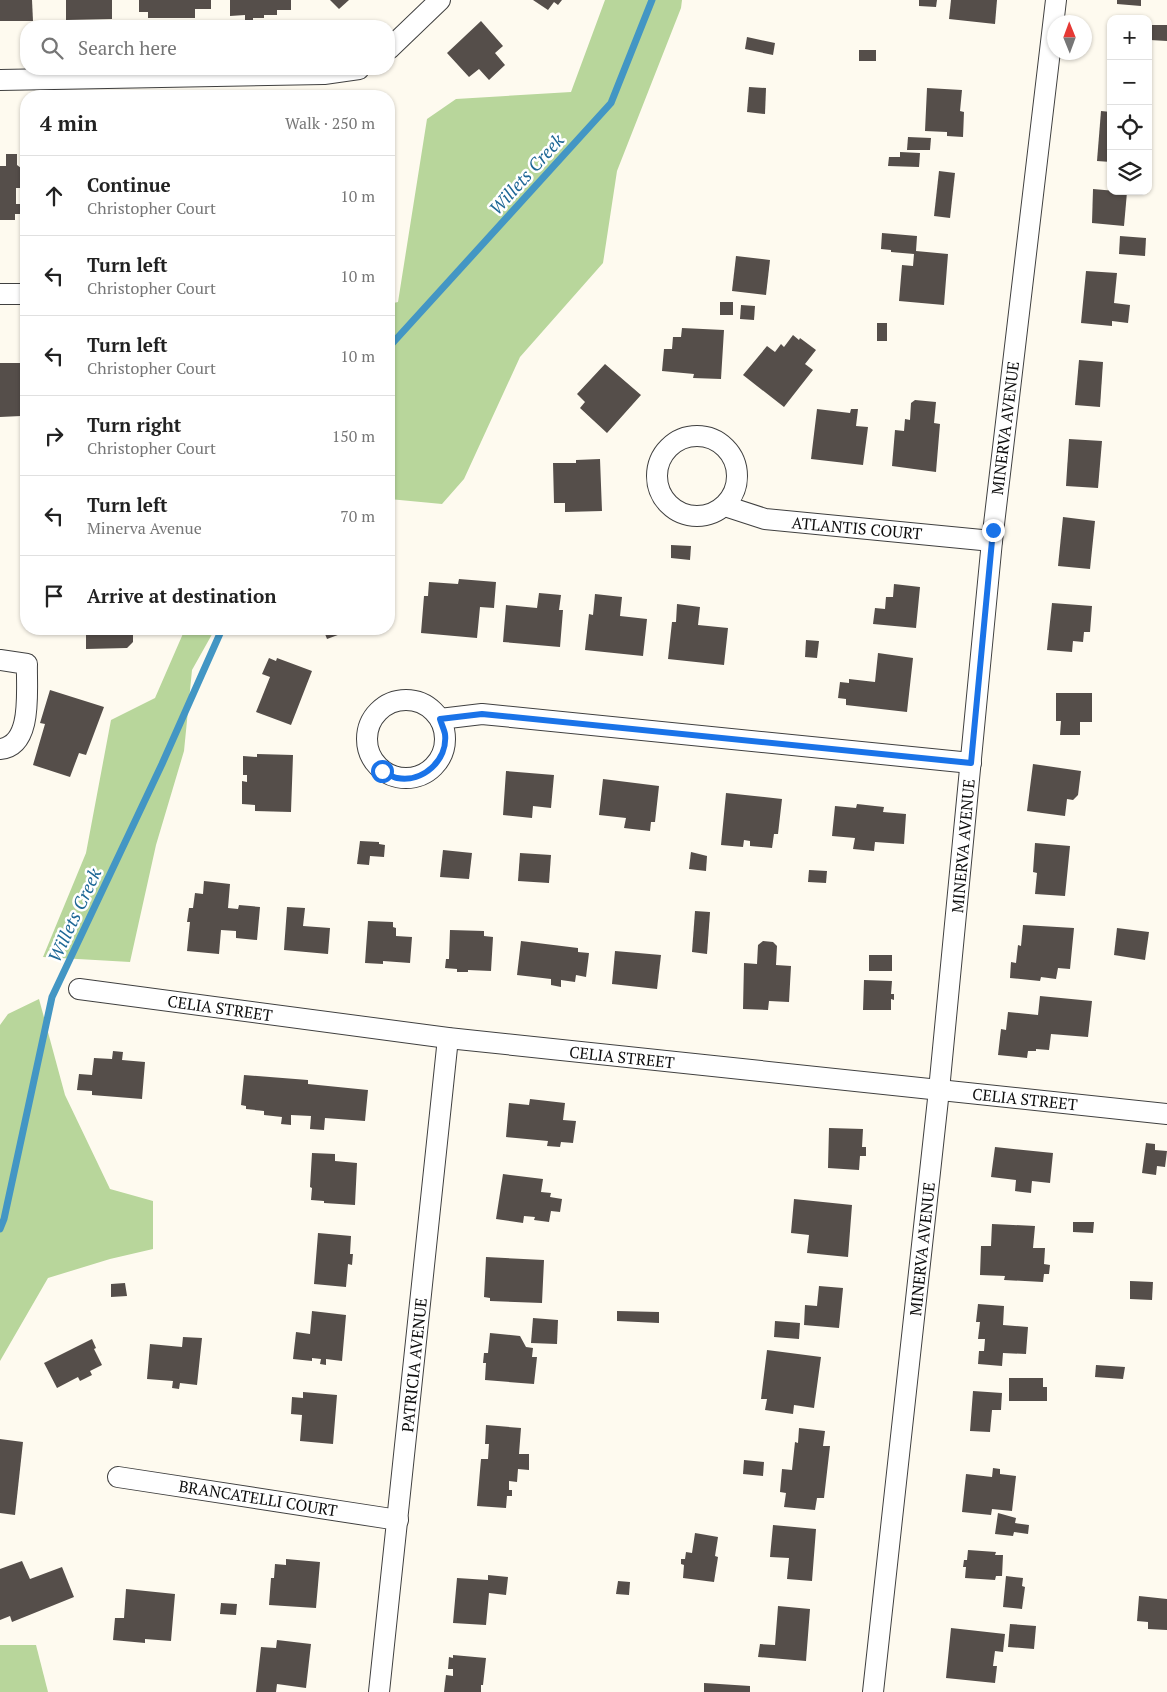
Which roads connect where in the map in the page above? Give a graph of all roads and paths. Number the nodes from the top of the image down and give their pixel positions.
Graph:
1 (440, 0) edge
2 (1056, 0) edge
3 (395, 44) edge
4 (270, 75) edge
5 (0, 80) edge
6 (0, 294) edge
7 (20, 294) edge
8 (725, 506) junction
9 (992, 541) junction
10 (0, 660) edge
11 (440, 719) dead end
12 (0, 749) edge
13 (971, 763) junction
14 (79, 989) dead end
15 (448, 1038) junction
16 (939, 1090) junction
17 (1167, 1114) edge
18 (118, 1476) dead end
19 (398, 1520) junction
20 (379, 1692) edge
21 (873, 1692) edge

1 - 3 street
2 - 9 street, MINERVA AVENUE
4 - 5 street
6 - 7 street
8 - 8 street
8 - 9 street, ATLANTIS COURT
9 - 13 street, MINERVA AVENUE
10 - 12 street
11 - 13 street
13 - 16 street, MINERVA AVENUE
14 - 15 street, CELIA STREET
15 - 16 street, CELIA STREET
15 - 19 street, PATRICIA AVENUE
16 - 17 street, CELIA STREET
16 - 21 street, MINERVA AVENUE
18 - 19 street, BRANCATELLI COURT
19 - 20 street, PATRICIA AVENUE

